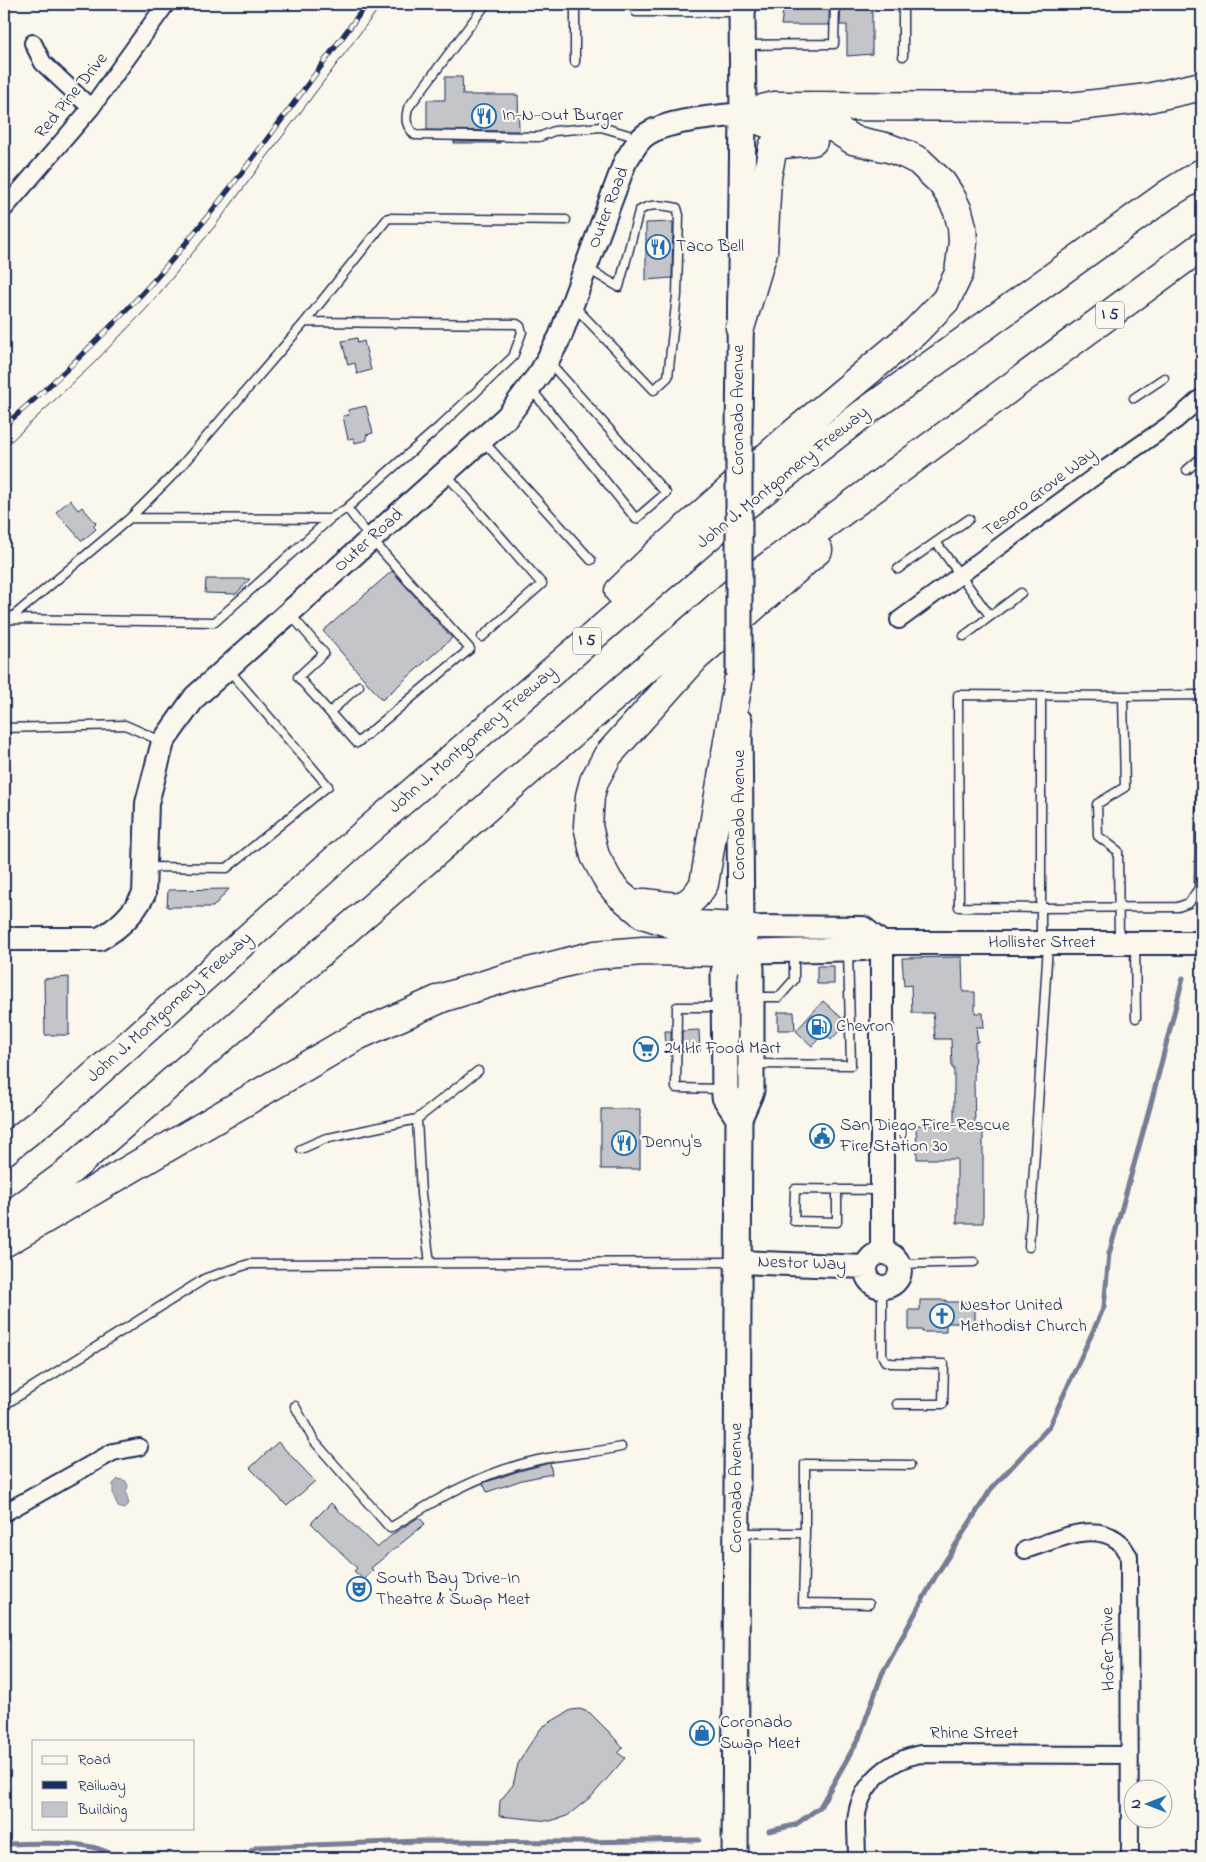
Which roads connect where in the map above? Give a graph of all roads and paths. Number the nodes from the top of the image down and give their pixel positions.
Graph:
1 (166, 4) edge
2 (486, 4) edge
3 (575, 4) edge
4 (636, 4) edge
5 (670, 4) edge
6 (835, 4) edge
7 (903, 4) edge
8 (741, 7) edge
9 (670, 13) junction
10 (33, 43) dead end
11 (742, 45) junction
12 (904, 56) dead end
13 (575, 62) dead end
14 (1202, 86) edge
15 (91, 108) junction
16 (743, 114) junction
17 (641, 139) junction
18 (852, 140) junction
19 (1202, 173) edge
20 (4, 209) edge
21 (566, 220) dead end
22 (1202, 246) edge
23 (586, 268) junction
24 (572, 305) junction
25 (306, 322) junction
26 (740, 328) junction
27 (548, 360) junction
28 (1164, 378) dead end
29 (1017, 383) junction
30 (530, 388) junction
31 (1202, 396) edge
32 (1134, 398) dead end
33 (482, 439) junction
34 (1202, 457) edge
35 (1186, 470) dead end
36 (444, 473) junction
37 (347, 508) junction
38 (130, 518) junction
39 (969, 519) dead end
40 (330, 520) junction
41 (371, 538) junction
42 (936, 542) junction
43 (591, 560) dead end
44 (898, 569) dead end
45 (960, 576) junction
46 (739, 588) junction
47 (1021, 593) dead end
48 (289, 612) junction
49 (990, 616) junction
50 (899, 620) dead end
51 (6, 622) edge
52 (964, 636) dead end
53 (482, 638) dead end
54 (227, 668) junction
55 (739, 676) junction
56 (359, 686) dead end
57 (1202, 694) edge
58 (1041, 696) junction
59 (1123, 696) junction
60 (1202, 704) edge
61 (330, 712) junction
62 (4, 728) edge
63 (162, 742) junction
64 (454, 756) junction
65 (145, 867) junction
66 (630, 903) junction
67 (1041, 908) junction
68 (1118, 908) junction
69 (4, 939) edge
70 (740, 943) junction
71 (882, 943) junction
72 (1044, 943) junction
73 (1127, 943) junction
74 (1202, 943) edge
75 (794, 950) junction
76 (848, 950) junction
77 (751, 997) junction
78 (725, 1007) junction
79 (1136, 1018) dead end
80 (751, 1064) junction
81 (478, 1070) dead end
82 (725, 1089) junction
83 (739, 1118) junction
84 (417, 1119) junction
85 (301, 1149) dead end
86 (4, 1151) edge
87 (837, 1189) junction
88 (882, 1190) junction
89 (4, 1220) edge
90 (4, 1243) edge
91 (1029, 1247) dead end
92 (882, 1261) junction
93 (738, 1262) junction
94 (974, 1262) dead end
95 (430, 1263) junction
96 (882, 1287) joint
97 (897, 1404) dead end
98 (4, 1405) edge
99 (295, 1406) dead end
100 (139, 1447) dead end
101 (621, 1447) dead end
102 (910, 1465) dead end
103 (4, 1513) edge
104 (737, 1533) junction
105 (805, 1533) junction
106 (1025, 1550) dead end
107 (870, 1604) dead end
108 (1130, 1755) junction
109 (735, 1858) edge
110 (857, 1858) edge
111 (1130, 1858) edge

1 - 15 street, Red Pine Drive
2 - 17 lane
3 - 13 lane
4 - 9 lane
5 - 9 lane
6 - 11 lane
7 - 12 lane
8 - 9 lane
8 - 11 main road, Coronado Avenue
10 - 15 street
11 - 16 main road, Coronado Avenue
14 - 16 highway
15 - 20 street, Red Pine Drive
16 - 17 street, Outer Road
16 - 18 highway
16 - 26 main road, Coronado Avenue
17 - 23 street, Outer Road
18 - 26 highway
18 - 64 highway
19 - 64 highway, John J. Montgomery Freeway / I 5
21 - 25 lane
22 - 29 highway, I 5
23 - 24 street, Outer Road
23 - 24 lane
24 - 27 street, Outer Road
25 - 37 lane
25 - 38 lane
26 - 46 main road, Coronado Avenue, bridge
27 - 30 street, Outer Road
27 - 30 lane
28 - 32 lane
29 - 46 highway, I 5
29 - 66 highway
30 - 33 street, Outer Road
31 - 45 street, Tesoro Grove Way
33 - 36 street, Outer Road
33 - 43 lane
34 - 35 lane
36 - 41 street, Outer Road
36 - 53 lane
37 - 40 lane
37 - 41 lane
38 - 40 lane
38 - 51 lane
39 - 42 lane
40 - 51 lane
41 - 48 street, Outer Road
41 - 61 lane
42 - 44 lane
42 - 45 lane
45 - 49 lane
45 - 50 street, Tesoro Grove Way
46 - 55 main road, Coronado Avenue, bridge
46 - 89 highway, I 5
47 - 49 lane
48 - 54 street, Outer Road
48 - 61 lane
49 - 52 lane
54 - 63 street, Outer Road
54 - 65 lane
55 - 66 highway
55 - 70 main road, Coronado Avenue
56 - 61 lane
57 - 59 lane
58 - 59 lane
58 - 67 lane
58 - 67 lane
59 - 68 lane
60 - 68 lane
62 - 63 lane
63 - 65 street, Outer Road
64 - 86 highway, John J. Montgomery Freeway / I 5
65 - 69 street, Outer Road
66 - 70 highway
67 - 68 lane
67 - 72 lane
68 - 73 lane
70 - 71 street
70 - 75 street, Hollister Street
70 - 77 main road, Coronado Avenue
70 - 78 main road, Coronado Avenue
70 - 90 highway
71 - 72 street, Hollister Street
71 - 76 street, Hollister Street
71 - 88 street
72 - 73 street, Hollister Street
72 - 91 lane
73 - 74 street, Hollister Street
73 - 79 lane
75 - 76 street, Hollister Street
75 - 77 lane
76 - 80 lane
77 - 80 main road, Coronado Avenue
78 - 82 main road, Coronado Avenue
78 - 82 lane
80 - 83 main road, Coronado Avenue
81 - 84 lane
82 - 83 main road, Coronado Avenue
83 - 93 main road, Coronado Avenue
84 - 85 lane
84 - 95 lane
87 - 87 lane
87 - 88 lane
88 - 92 street
92 - 93 street, Nestor Way
92 - 94 lane
92 - 96 street
93 - 95 lane
93 - 104 main road, Coronado Avenue
95 - 98 lane
96 - 97 lane
99 - 101 lane
100 - 103 street
102 - 105 lane
104 - 105 lane
104 - 109 main road, Coronado Avenue
105 - 107 lane
106 - 108 street, Hofer Drive
108 - 110 street, Rhine Street
108 - 111 street, Hofer Drive

